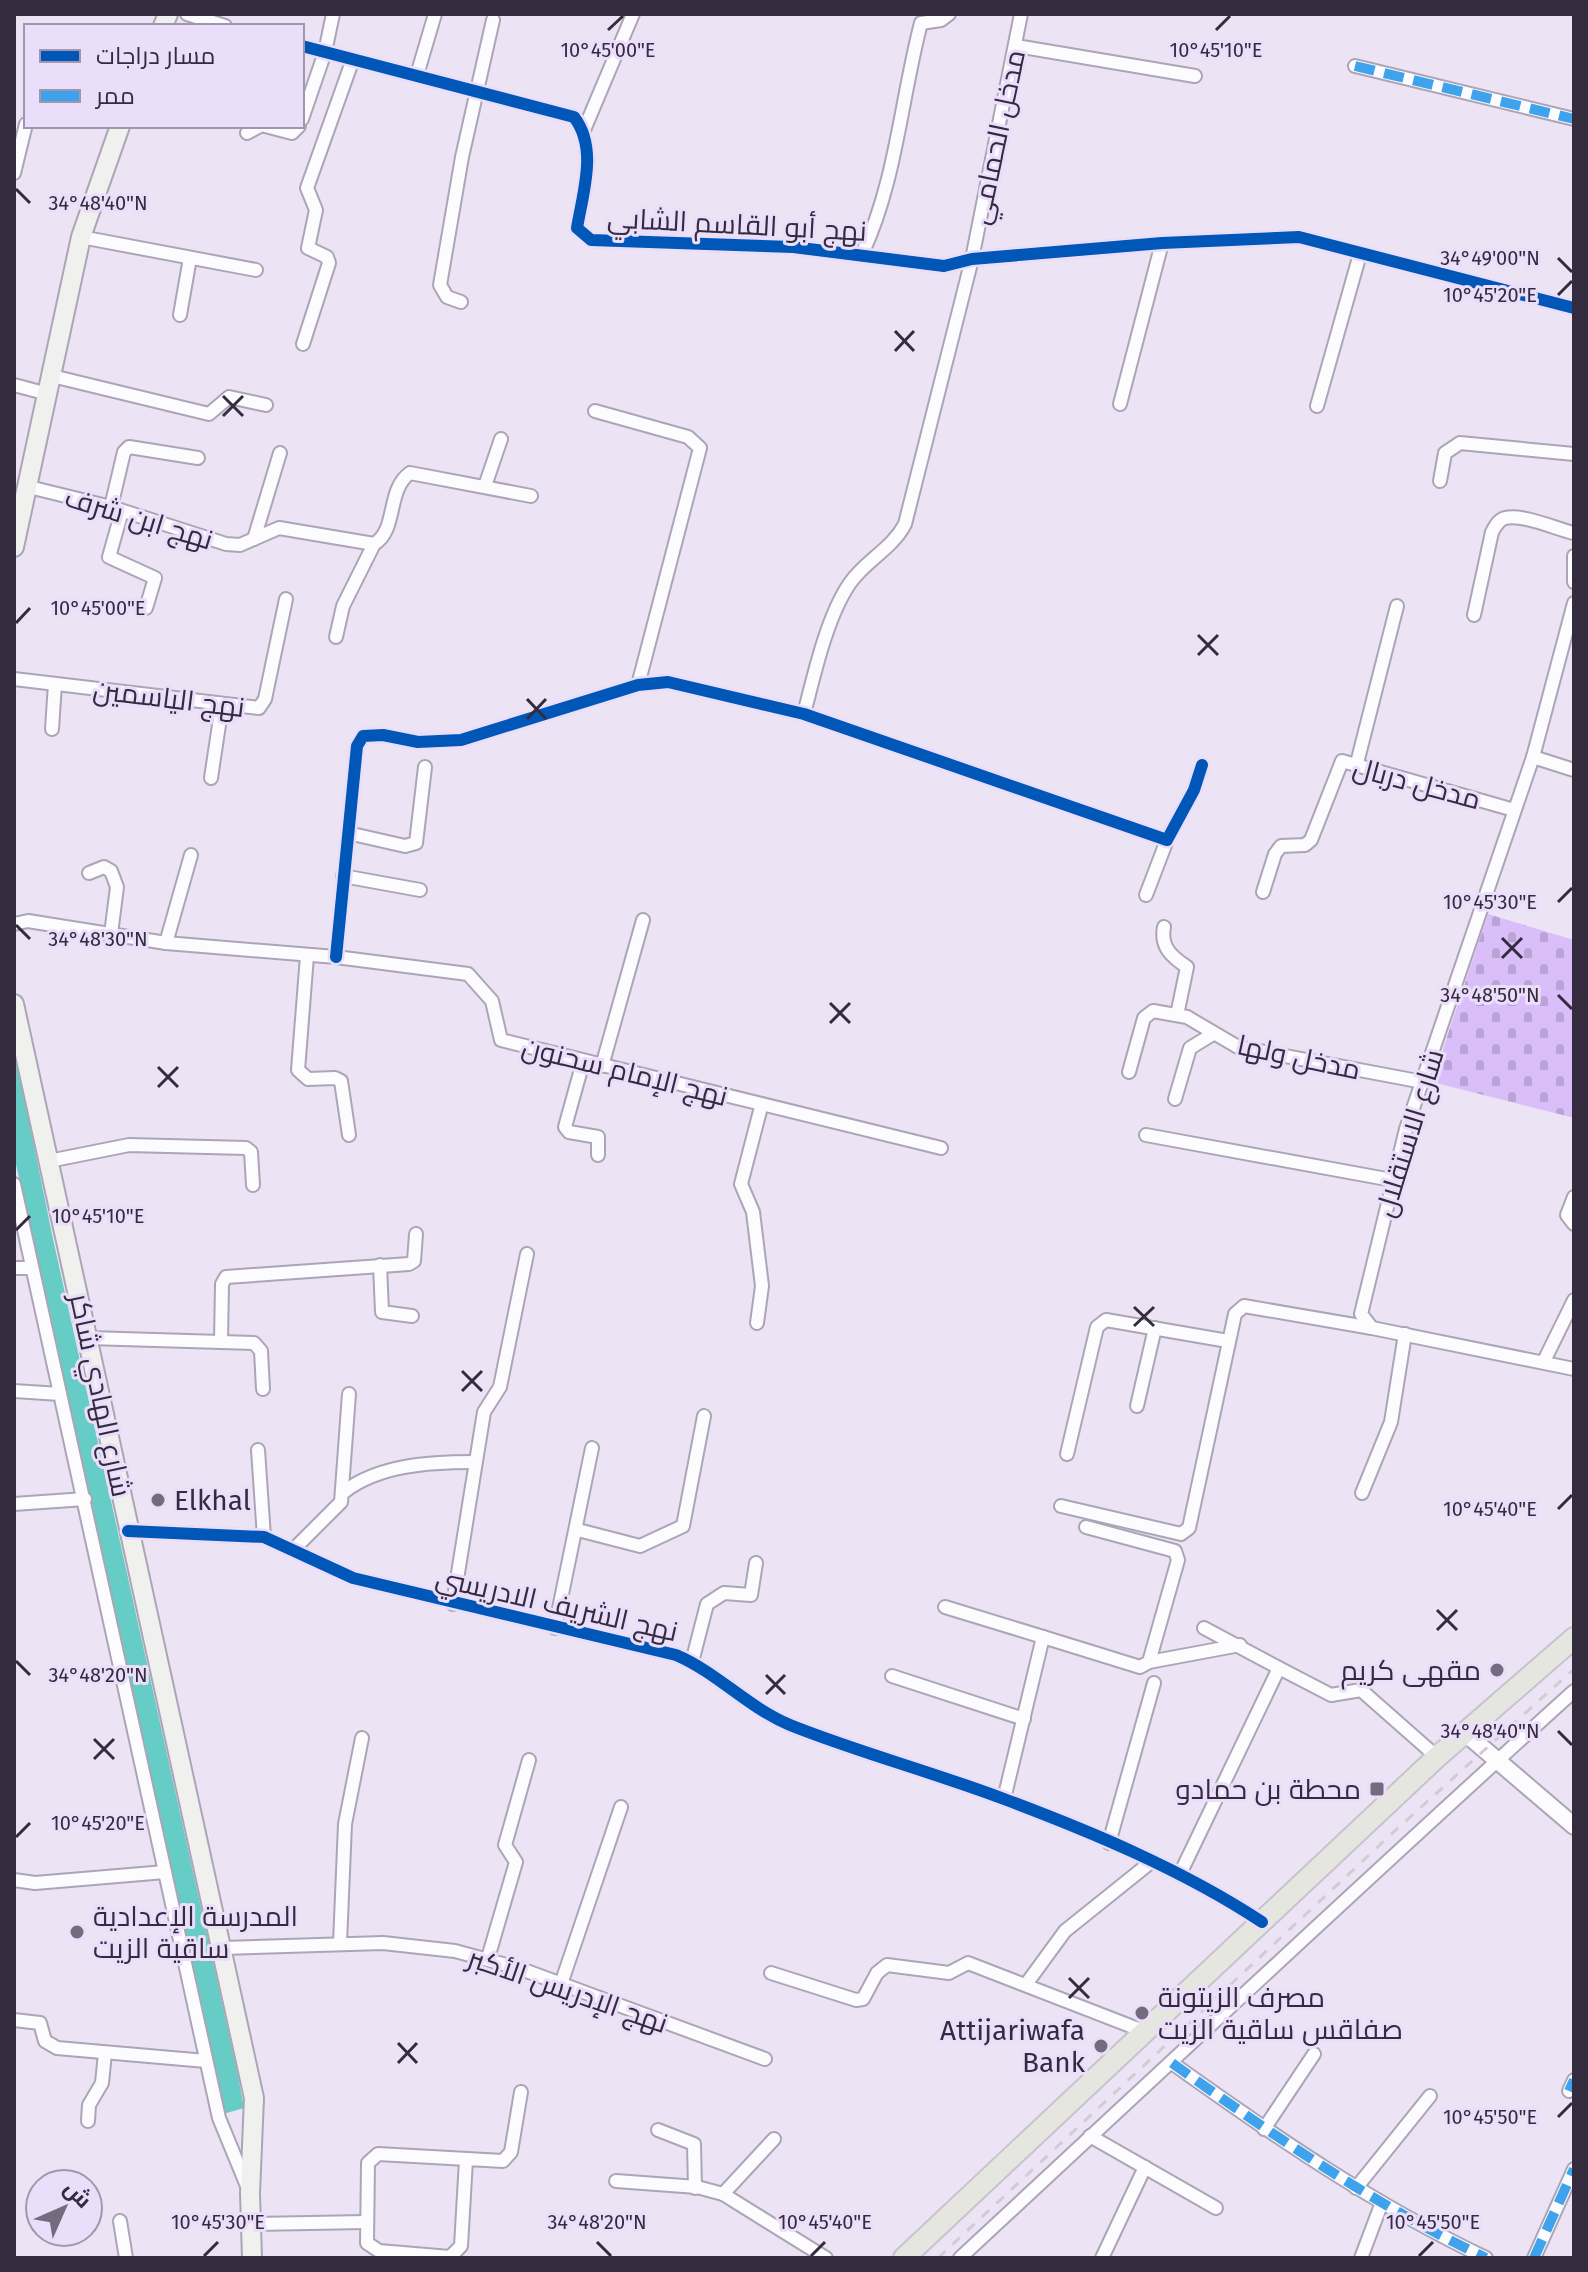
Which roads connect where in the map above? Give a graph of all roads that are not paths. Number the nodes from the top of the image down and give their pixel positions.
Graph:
1 (187, 14) edge
2 (333, 14) edge
3 (435, 14) edge
4 (633, 14) edge
5 (949, 14) edge
6 (1021, 14) edge
7 (493, 20) dead end
8 (219, 24) edge
9 (1016, 46) junction
10 (304, 47) edge
11 (325, 52) junction
12 (353, 59) junction
13 (1355, 66) dead end
14 (417, 75) junction
15 (1195, 76) dead end
16 (476, 90) junction
17 (304, 113) edge
18 (1574, 119) edge
19 (25, 128) edge
20 (119, 128) edge
21 (258, 128) edge
22 (271, 128) edge
23 (297, 128) edge
24 (584, 130) junction
25 (247, 133) dead end
26 (14, 173) edge
27 (81, 237) junction
28 (1162, 243) junction
29 (862, 254) junction
30 (1360, 254) junction
31 (190, 258) junction
32 (972, 259) junction
33 (256, 270) dead end
34 (461, 302) dead end
35 (1574, 308) edge
36 (180, 315) dead end
37 (303, 344) dead end
38 (14, 385) edge
39 (50, 385) junction
40 (1120, 404) dead end
41 (266, 405) dead end
42 (1317, 406) dead end
43 (595, 411) dead end
44 (501, 439) dead end
45 (280, 453) dead end
46 (1574, 454) edge
47 (198, 458) dead end
48 (1440, 481) dead end
49 (485, 486) junction
50 (29, 487) junction
51 (531, 496) dead end
52 (117, 509) junction
53 (1574, 533) edge
54 (254, 539) junction
55 (374, 544) junction
56 (14, 547) edge
57 (1574, 556) edge
58 (1574, 582) edge
59 (286, 599) dead end
60 (1574, 603) edge
61 (1397, 606) dead end
62 (146, 608) dead end
63 (1474, 615) dead end
64 (336, 637) dead end
65 (14, 679) edge
66 (55, 684) junction
67 (638, 685) junction
68 (222, 705) junction
69 (804, 714) junction
70 (52, 729) dead end
71 (1533, 757) junction
72 (1357, 763) junction
73 (1202, 765) dead end
74 (425, 767) dead end
75 (1574, 770) edge
76 (211, 778) dead end
77 (1514, 810) junction
78 (348, 833) junction
79 (1167, 840) junction
80 (191, 855) dead end
81 (89, 873) dead end
82 (343, 876) junction
83 (420, 890) dead end
84 (1263, 892) dead end
85 (1146, 895) dead end
86 (643, 920) dead end
87 (14, 924) edge
88 (1164, 927) dead end
89 (111, 934) junction
90 (166, 943) junction
91 (307, 956) junction
92 (336, 957) junction
93 (14, 1004) edge
94 (1177, 1015) junction
95 (1213, 1034) junction
96 (583, 1062) junction
97 (602, 1066) junction
98 (1129, 1072) dead end
99 (1423, 1082) junction
100 (1175, 1099) dead end
101 (761, 1107) junction
102 (349, 1135) dead end
103 (1146, 1135) dead end
104 (941, 1148) dead end
105 (598, 1155) dead end
106 (49, 1161) junction
107 (1392, 1180) junction
108 (253, 1185) dead end
109 (15, 1193) edge
110 (1574, 1197) edge
111 (1574, 1224) edge
112 (416, 1234) dead end
113 (527, 1254) dead end
114 (380, 1265) junction
115 (14, 1268) edge
116 (31, 1268) junction
117 (1574, 1300) edge
118 (412, 1316) dead end
119 (757, 1323) dead end
120 (1155, 1328) junction
121 (1372, 1328) junction
122 (1405, 1334) junction
123 (89, 1338) junction
124 (221, 1341) junction
125 (1228, 1341) junction
126 (1544, 1361) junction
127 (1574, 1369) edge
128 (263, 1389) dead end
129 (14, 1391) edge
130 (60, 1394) junction
131 (349, 1394) dead end
132 (1137, 1406) dead end
133 (704, 1416) dead end
134 (592, 1448) dead end
135 (258, 1450) dead end
136 (1067, 1454) dead end
137 (473, 1462) junction
138 (344, 1492) junction
139 (1362, 1493) dead end
140 (85, 1499) junction
141 (14, 1504) edge
142 (1061, 1506) dead end
143 (1086, 1527) dead end
144 (578, 1530) junction
145 (128, 1531) junction
146 (264, 1537) junction
147 (294, 1549) junction
148 (756, 1563) dead end
149 (453, 1604) junction
150 (945, 1607) dead end
151 (555, 1628) junction
152 (1204, 1628) dead end
153 (1043, 1637) junction
154 (1574, 1638) edge
155 (1240, 1645) junction
156 (692, 1662) junction
157 (1149, 1662) junction
158 (1279, 1668) junction
159 (892, 1676) dead end
160 (1154, 1683) dead end
161 (1574, 1691) edge
162 (1024, 1719) junction
163 (1464, 1732) junction
164 (362, 1738) dead end
165 (1437, 1757) junction
166 (529, 1760) dead end
167 (1496, 1761) junction
168 (1004, 1799) junction
169 (621, 1807) dead end
170 (1574, 1826) edge
171 (1109, 1843) junction
172 (1151, 1862) junction
173 (165, 1872) junction
174 (1180, 1874) junction
175 (14, 1880) edge
176 (1262, 1922) junction
177 (340, 1943) junction
178 (222, 1948) junction
179 (488, 1958) junction
180 (771, 1973) dead end
181 (1027, 1983) junction
182 (561, 1984) junction
183 (14, 2020) edge
184 (1146, 2032) junction
185 (105, 2053) junction
186 (1314, 2054) dead end
187 (765, 2059) dead end
188 (206, 2061) junction
189 (1172, 2063) junction
190 (521, 2092) dead end
191 (1430, 2096) dead end
192 (88, 2121) dead end
193 (1264, 2129) junction
194 (658, 2130) dead end
195 (1090, 2136) junction
196 (774, 2139) dead end
197 (466, 2160) junction
198 (1145, 2167) junction
199 (1574, 2169) edge
200 (616, 2181) dead end
201 (695, 2188) junction
202 (1356, 2188) junction
203 (250, 2193) junction
204 (723, 2194) junction
205 (1381, 2205) junction
206 (1216, 2208) dead end
207 (120, 2221) dead end
208 (365, 2222) junction
209 (251, 2224) junction
210 (126, 2258) edge
211 (252, 2258) edge
212 (826, 2258) edge
213 (904, 2258) edge
214 (960, 2258) edge
215 (1102, 2258) edge
216 (1361, 2258) edge
217 (1486, 2258) edge
218 (1534, 2258) edge

1 - 8 street
2 - 11 street
3 - 14 street
4 - 24 street
5 - 29 street
6 - 9 street, مدخل الحمامي
7 - 16 street
9 - 15 street
9 - 32 street, مدخل الحمامي
10 - 11 street
11 - 12 street
11 - 17 street
12 - 14 street
12 - 37 street
13 - 18 street
14 - 16 street
16 - 24 street
16 - 34 street
19 - 26 street
20 - 27 main road
21 - 25 street
22 - 23 street
24 - 29 street, نهج أبو القاسم الشابي
27 - 31 street
27 - 39 main road
28 - 30 street, نهج أبو القاسم الشابي
28 - 32 street, نهج أبو القاسم الشابي
28 - 40 street
29 - 32 street, نهج أبو القاسم الشابي
30 - 35 street, نهج أبو القاسم الشابي
30 - 42 street
31 - 33 street
31 - 36 street
32 - 69 street, مدخل الحمامي
38 - 39 street
39 - 41 street
39 - 50 main road
43 - 67 street
44 - 49 street
45 - 54 street
46 - 48 street
47 - 52 street
49 - 51 street
49 - 55 street
50 - 52 street, نهج ابن شرف
50 - 56 main road
52 - 54 street, نهج ابن شرف
52 - 62 street
53 - 63 street
54 - 55 street, نهج ابن شرف
55 - 64 street
57 - 58 street
59 - 68 street, نهج الياسمين
60 - 71 street, شارع الاستقلال
61 - 72 street
65 - 66 street, نهج الياسمين
66 - 68 street, نهج الياسمين
66 - 70 street
67 - 69 street
67 - 78 street
68 - 76 street
69 - 79 street
71 - 75 street
71 - 77 street, شارع الاستقلال
72 - 77 street, مدخل دربال
72 - 84 street, مدخل دربال
73 - 79 street
74 - 78 street
77 - 99 street, شارع الاستقلال
78 - 82 street
79 - 85 street
80 - 90 street
81 - 89 street
82 - 83 street
82 - 92 street
86 - 97 street
87 - 89 street, نهج الإمام سحنون
88 - 94 street
89 - 90 street, نهج الإمام سحنون
90 - 91 street, نهج الإمام سحنون
91 - 92 street, نهج الإمام سحنون
91 - 102 street
92 - 96 street, نهج الإمام سحنون
93 - 106 main road, شارع الهادي شاكر
94 - 95 street, مدخل ولها
94 - 98 street
95 - 99 street, مدخل ولها
95 - 100 street
96 - 97 street, نهج الإمام سحنون
96 - 105 street
97 - 101 street, نهج الإمام سحنون
99 - 107 street, شارع الاستقلال
101 - 104 street, نهج الإمام سحنون
101 - 119 street
103 - 107 street
106 - 108 street
106 - 123 main road, شارع الهادي شاكر
107 - 121 street, شارع الاستقلال
109 - 116 street
110 - 111 street
112 - 114 street
113 - 137 street
114 - 118 street
114 - 124 street
115 - 116 street
116 - 130 street
117 - 126 street
120 - 125 street
120 - 132 street
120 - 136 street
121 - 122 street
121 - 125 street
122 - 126 street
122 - 139 street
123 - 124 street
123 - 145 main road, شارع الهادي شاكر
124 - 128 street
125 - 142 street
126 - 127 street
129 - 130 street
130 - 140 street
131 - 138 street
133 - 144 street
134 - 144 street
135 - 146 street
137 - 138 street
137 - 149 street
138 - 147 street
140 - 141 street
140 - 173 street
143 - 157 street
144 - 151 street
145 - 146 street, نهج الشريف الادريسي
145 - 178 main road, شارع الهادي شاكر
146 - 147 street, نهج الشريف الادريسي
147 - 149 street, نهج الشريف الادريسي
148 - 156 street
149 - 151 street, نهج الشريف الادريسي
150 - 153 street
151 - 156 street, نهج الشريف الادريسي
152 - 155 street
153 - 157 street
153 - 162 street
154 - 163 main road
155 - 157 street
155 - 158 street
156 - 168 street, نهج الشريف الادريسي
158 - 165 street
158 - 174 street
159 - 162 street
160 - 171 street
161 - 167 street
162 - 168 street
163 - 165 main road
163 - 167 street
164 - 177 street
165 - 176 main road
166 - 179 street
167 - 170 street
167 - 189 street
168 - 171 street, نهج الشريف الادريسي
169 - 182 street
171 - 172 street, نهج الشريف الادريسي
172 - 174 street, نهج الشريف الادريسي
172 - 181 street
173 - 175 street
173 - 188 street
174 - 176 street, نهج الشريف الادريسي
176 - 184 main road
177 - 178 street, نهج الإدريس الأكبر
177 - 179 street, نهج الإدريس الأكبر
178 - 203 main road, شارع الهادي شاكر
179 - 182 street, نهج الإدريس الأكبر
180 - 181 street
181 - 184 street
182 - 187 street, نهج الإدريس الأكبر
183 - 185 street
184 - 213 main road
185 - 188 street
185 - 192 street
186 - 193 street
188 - 203 street
189 - 193 street
189 - 195 street
190 - 197 street
191 - 202 street
193 - 202 street
194 - 201 street
195 - 198 street
195 - 214 street
196 - 204 street
197 - 208 street
197 - 208 street
198 - 206 street
198 - 215 street
199 - 218 street
200 - 201 street
201 - 204 street
202 - 205 street
203 - 209 main road, شارع الهادي شاكر
204 - 212 street
205 - 216 street
205 - 217 street
207 - 210 street
208 - 209 street
209 - 211 main road, شارع الهادي شاكر

